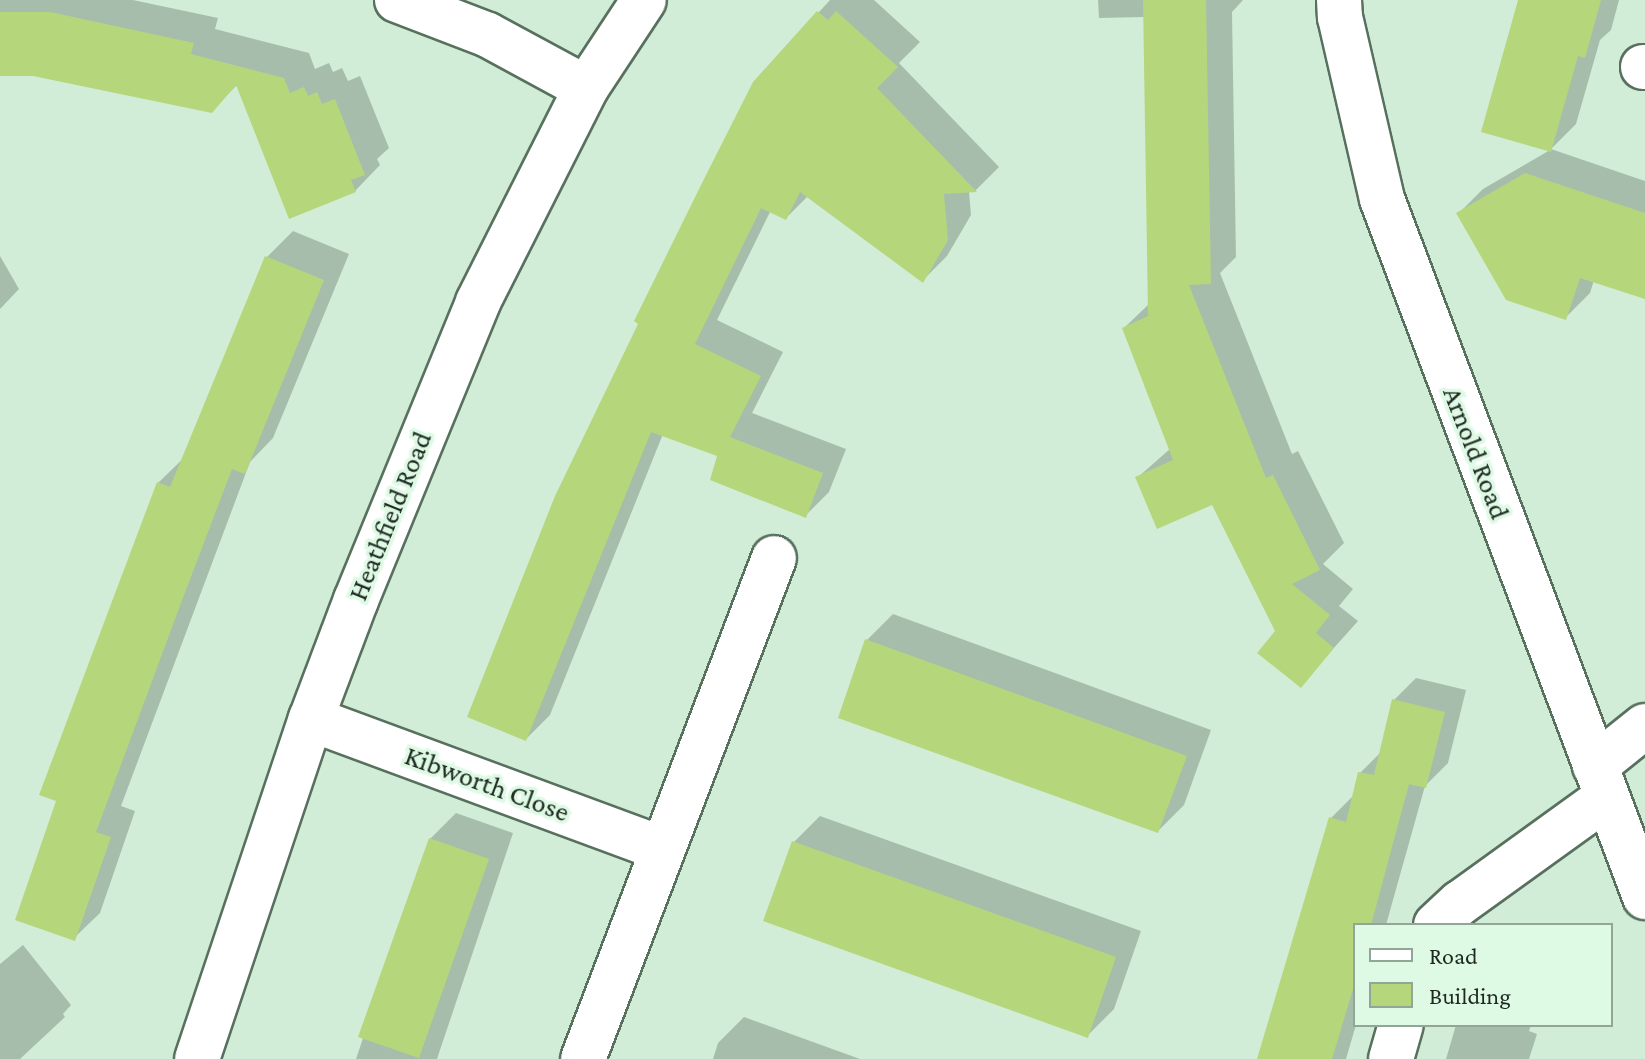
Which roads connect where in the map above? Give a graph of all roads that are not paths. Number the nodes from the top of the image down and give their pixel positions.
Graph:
1 (397, 0) edge
2 (644, 0) edge
3 (1339, 0) edge
4 (586, 88) junction
5 (774, 558) dead end
6 (311, 719) junction
7 (1645, 726) edge
8 (1601, 782) junction
9 (663, 849) junction
10 (1645, 897) edge
11 (1438, 923) edge
12 (1400, 1027) edge
13 (197, 1059) edge
14 (583, 1059) edge
15 (1391, 1059) edge

1 - 4 main road
2 - 4 main road, Heathfield Road
3 - 8 main road, Arnold Road
4 - 6 main road, Heathfield Road
5 - 9 main road
6 - 9 main road, Kibworth Close
6 - 13 main road, Heathfield Road
7 - 8 main road
8 - 10 main road, Arnold Road
8 - 11 main road
9 - 14 main road
12 - 15 main road

